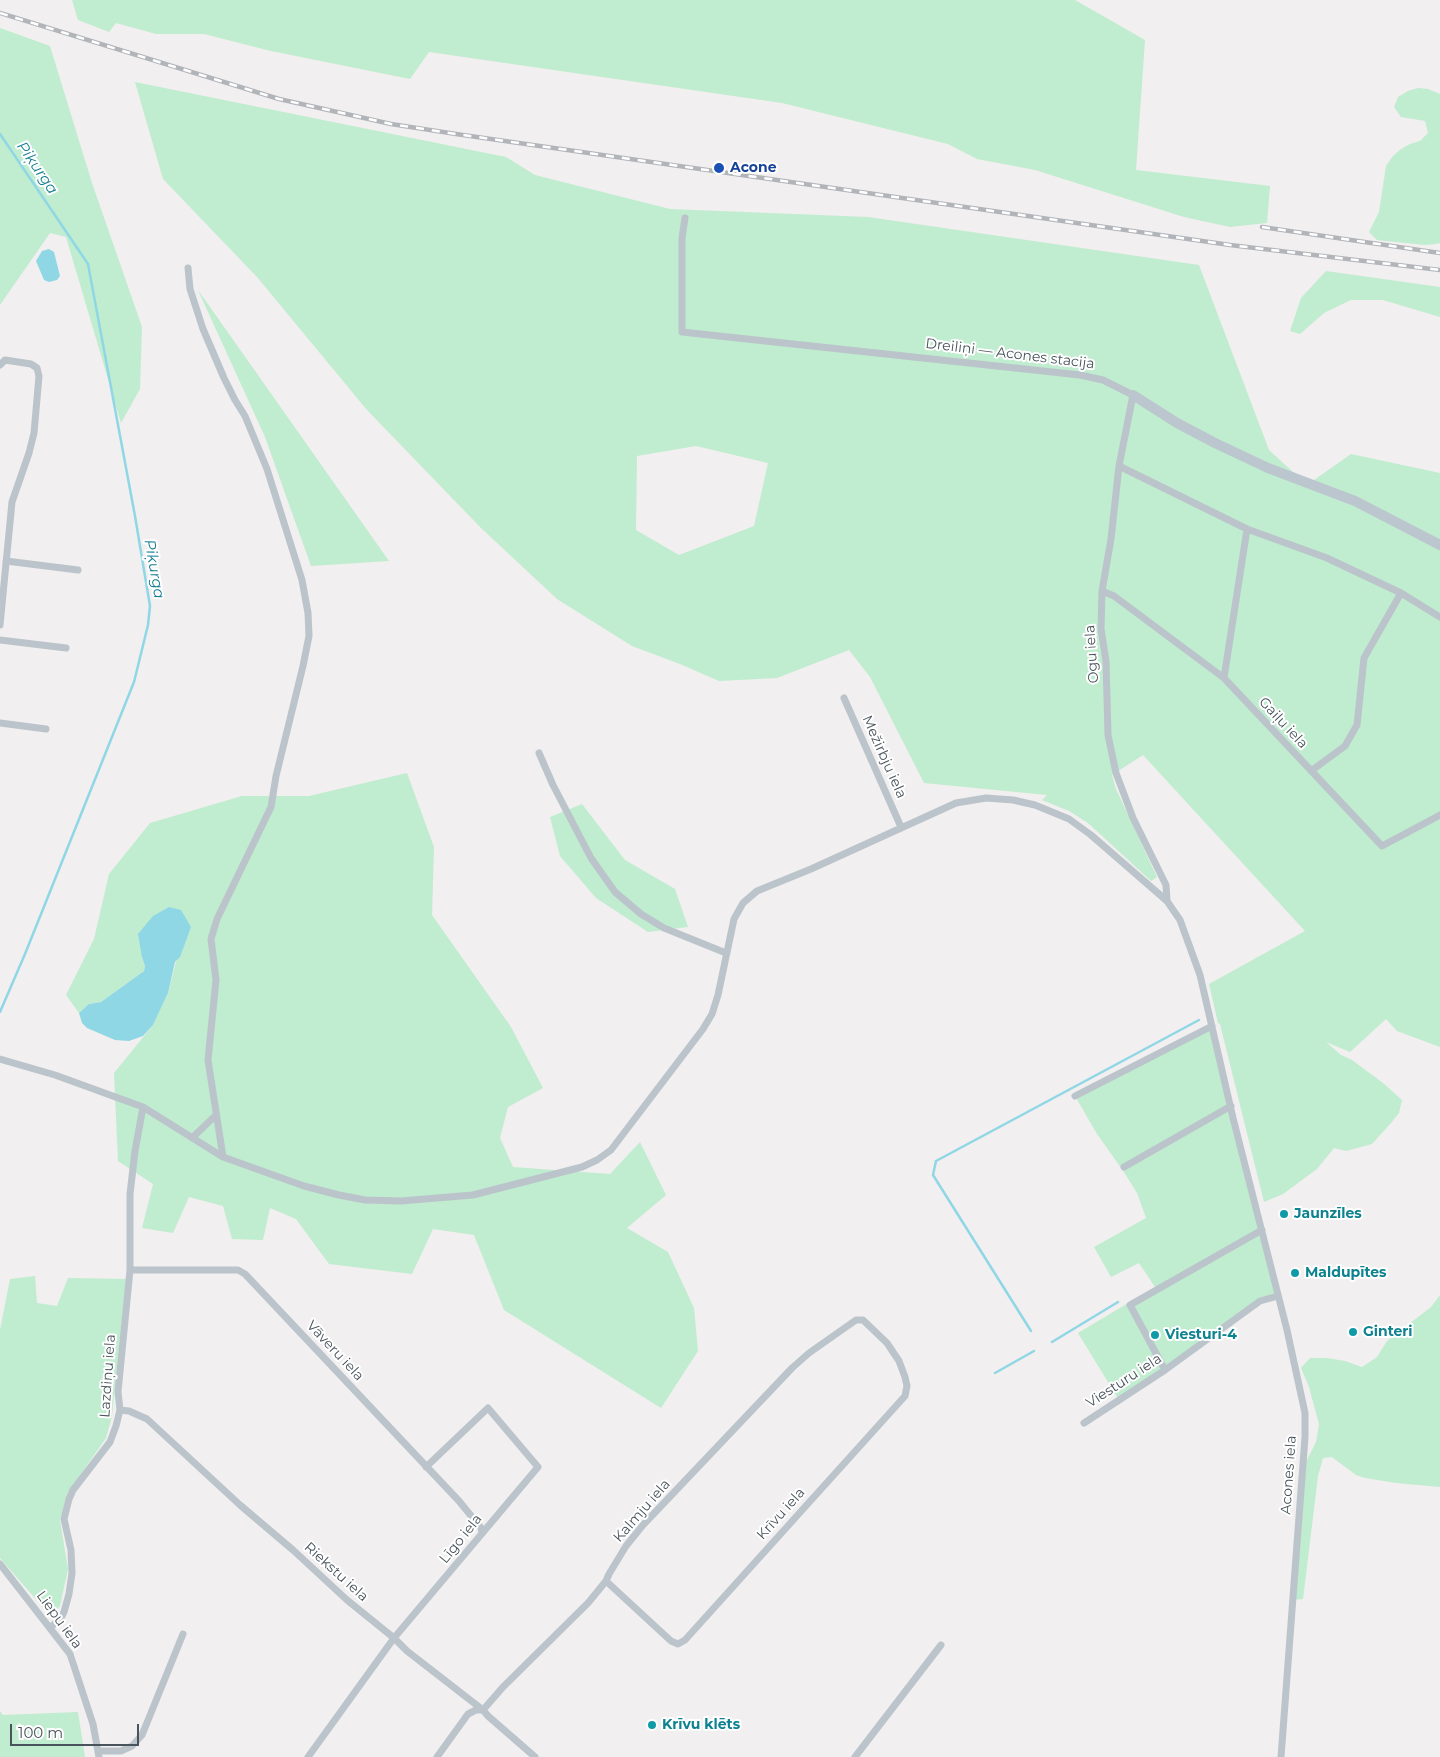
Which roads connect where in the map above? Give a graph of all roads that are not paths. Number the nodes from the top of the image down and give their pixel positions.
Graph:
1 (685, 218) dead end
2 (188, 268) dead end
3 (3, 362) edge
4 (1133, 395) junction
5 (1119, 466) junction
6 (1247, 529) junction
7 (1440, 545) edge
8 (6, 561) junction
9 (78, 570) dead end
10 (1102, 591) junction
11 (1401, 593) junction
12 (1440, 617) edge
13 (0, 625) edge
14 (0, 640) edge
15 (66, 648) dead end
16 (1224, 678) junction
17 (844, 698) dead end
18 (0, 723) edge
19 (46, 728) dead end
20 (539, 753) dead end
21 (1311, 771) junction
22 (1440, 815) edge
23 (901, 827) junction
24 (1168, 901) junction
25 (726, 953) junction
26 (1212, 1026) junction
27 (0, 1059) edge
28 (1075, 1096) dead end
29 (1231, 1106) junction
30 (143, 1107) junction
31 (216, 1115) junction
32 (192, 1138) junction
33 (223, 1157) junction
34 (1124, 1167) dead end
35 (1262, 1230) junction
36 (130, 1270) junction
37 (1278, 1296) junction
38 (863, 1320) joint
39 (1165, 1370) junction
40 (120, 1410) junction
41 (1084, 1423) dead end
42 (426, 1466) junction
43 (482, 1533) junction
44 (0, 1564) edge
45 (606, 1581) junction
46 (51, 1627) junction
47 (183, 1634) dead end
48 (394, 1638) junction
49 (941, 1645) dead end
50 (483, 1710) junction
51 (99, 1754) edge
52 (308, 1757) edge
53 (437, 1757) edge
54 (535, 1757) edge
55 (855, 1757) edge
56 (1281, 1757) edge

1 - 4 street, Dreiliņi — Acones stacija
2 - 31 street
3 - 8 street
4 - 5 street, Ogu iela
4 - 7 street, Dreiliņi — Acones stacija
5 - 6 street
5 - 10 street, Ogu iela
6 - 11 street
6 - 16 street
8 - 9 street
8 - 13 street
10 - 16 street, Gaiļu iela
10 - 24 street, Ogu iela
11 - 12 street
11 - 21 street
14 - 15 street
16 - 21 street, Gaiļu iela
17 - 23 street, Mežirbju iela
18 - 19 street
20 - 25 street
21 - 22 street, Gaiļu iela
23 - 24 street
23 - 25 street
24 - 26 street, Acones iela
25 - 33 street
26 - 28 street
26 - 29 street, Acones iela
27 - 30 street
29 - 34 street
29 - 35 street, Acones iela
30 - 32 street
30 - 36 street, Lazdiņu iela
31 - 32 street
31 - 33 street
32 - 33 street
35 - 37 street, Acones iela
35 - 39 street
36 - 40 street, Lazdiņu iela
36 - 42 street, Vāveru iela
37 - 39 street, Viesturu iela
37 - 56 street, Acones iela
38 - 45 street, Kalmju iela
38 - 45 street, Krīvu iela
39 - 41 street, Viesturu iela
40 - 46 street, Lazdiņu iela
40 - 48 street, Riekstu iela
42 - 43 street, Vāveru iela
42 - 43 street, Līgo iela
43 - 48 street, Līgo iela
44 - 46 street, Liepu iela
45 - 50 street, Kalmju iela
46 - 51 street, Liepu iela
47 - 51 street
48 - 50 street, Riekstu iela
48 - 52 street, Līgo iela
49 - 55 street
50 - 53 street, Kalmju iela
50 - 54 street, Riekstu iela

